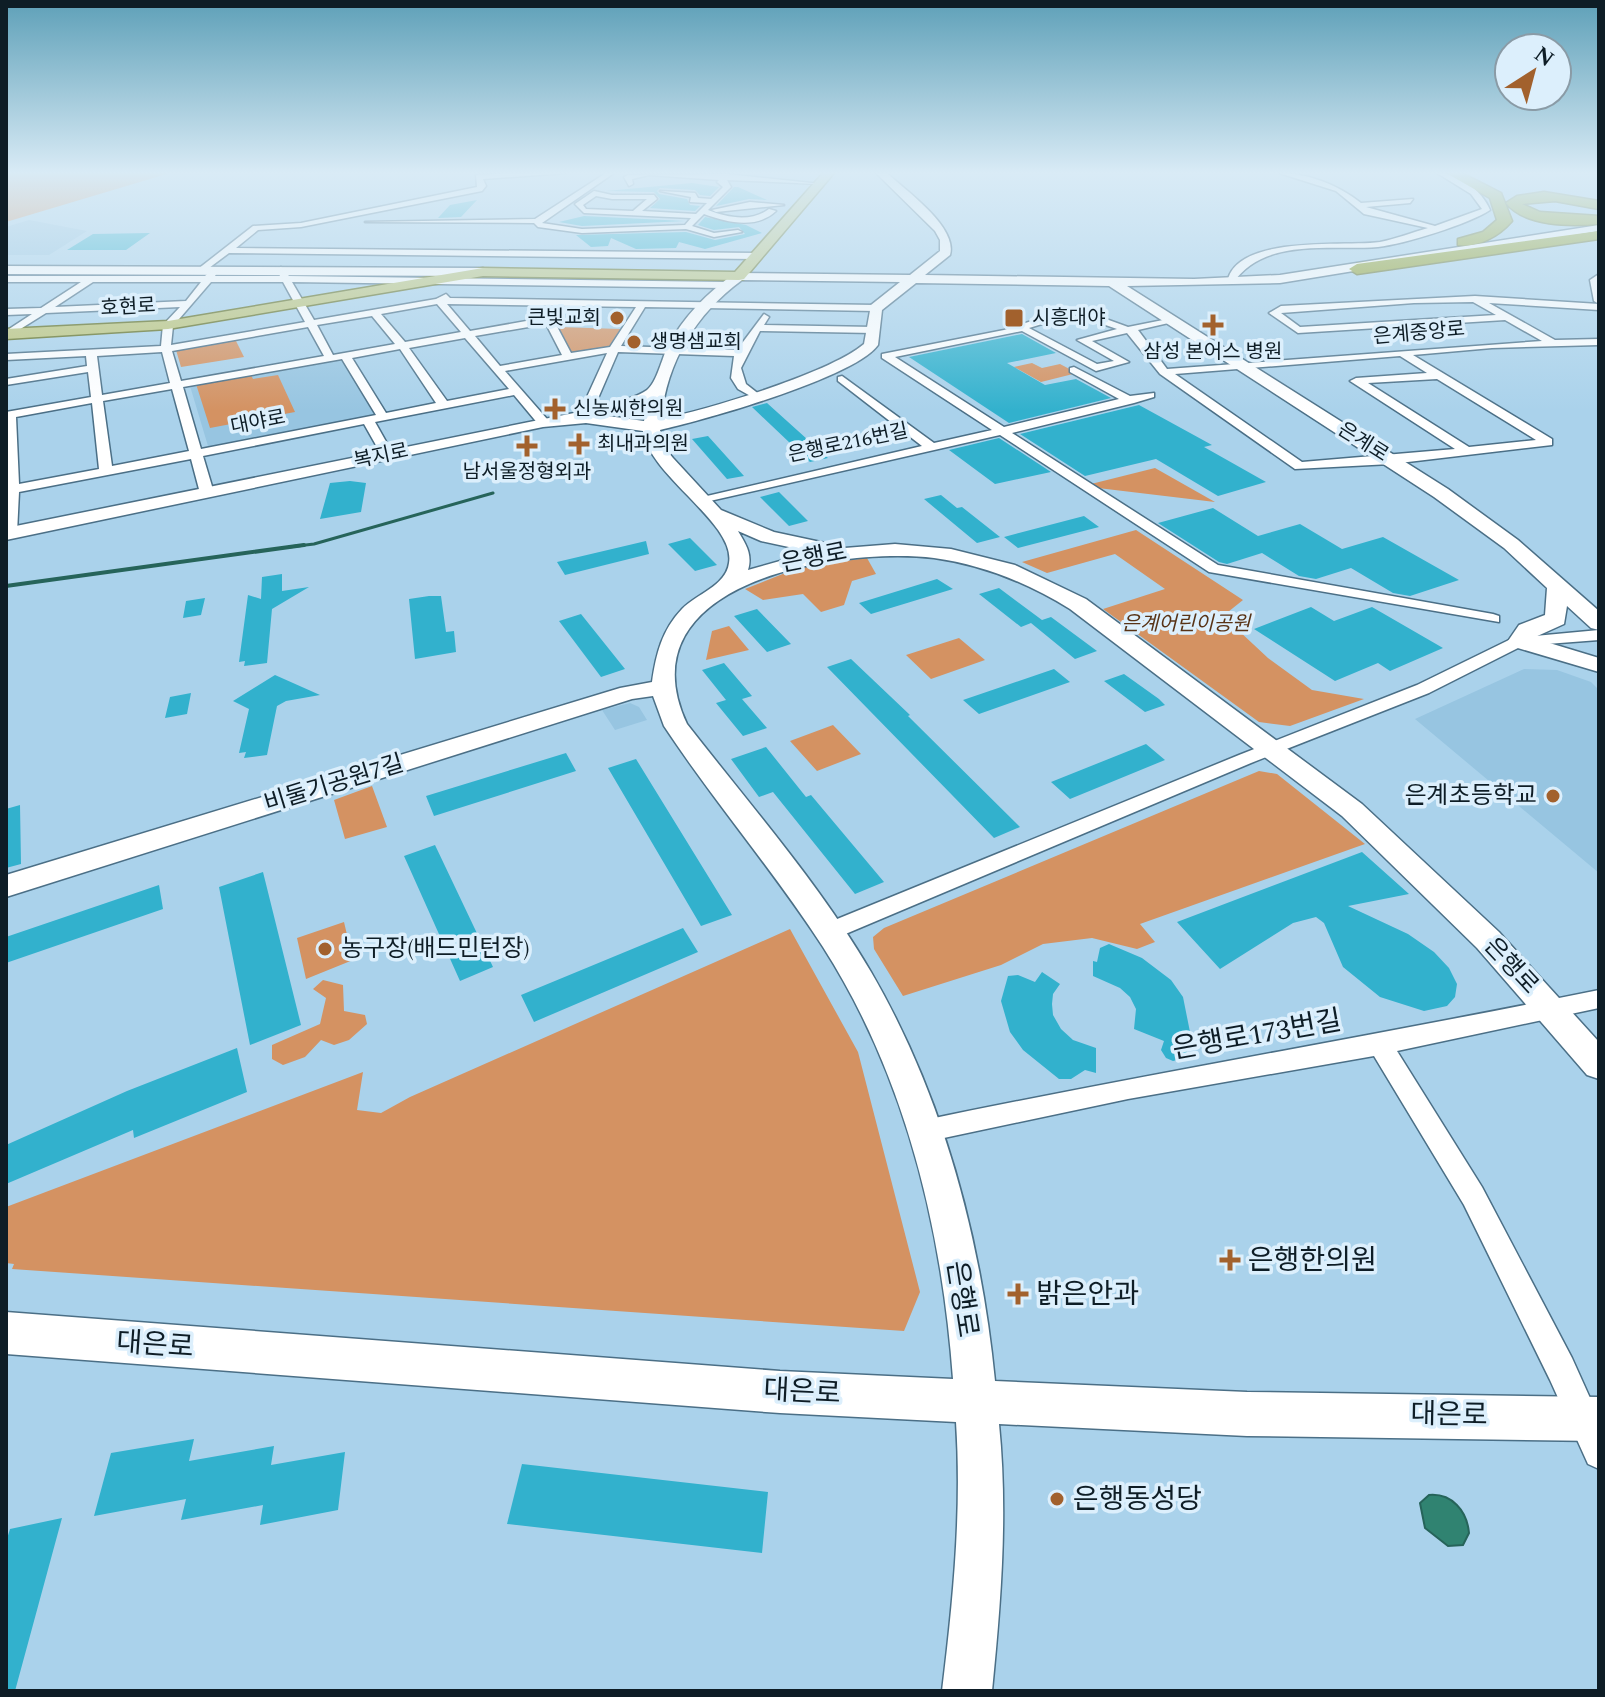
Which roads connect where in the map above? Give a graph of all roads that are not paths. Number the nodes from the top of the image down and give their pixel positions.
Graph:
1 (226, 252) edge
2 (421, 252) edge
3 (759, 252) edge
4 (946, 252) edge
5 (1269, 252) edge
6 (1425, 252) edge
7 (1443, 252) edge
8 (1473, 252) edge
9 (1475, 252) edge
10 (1467, 253) junction
11 (756, 256) junction
12 (421, 261) dead end
13 (1357, 269) junction
14 (6, 270) edge
15 (209, 272) junction
16 (483, 272) junction
17 (744, 272) junction
18 (284, 274) junction
19 (1599, 277) edge
20 (916, 278) junction
21 (6, 279) edge
22 (91, 279) junction
23 (602, 279) junction
24 (430, 281) junction
25 (1230, 281) junction
26 (467, 283) junction
27 (725, 285) junction
28 (1125, 286) junction
29 (1475, 299) junction
30 (439, 301) junction
31 (299, 303) junction
32 (189, 304) junction
33 (575, 304) junction
34 (1599, 304) edge
35 (642, 305) junction
36 (707, 305) junction
37 (770, 306) junction
38 (876, 308) junction
39 (41, 310) junction
40 (6, 312) edge
41 (375, 313) junction
42 (1507, 317) junction
43 (549, 320) junction
44 (1170, 320) junction
45 (311, 324) junction
46 (168, 325) junction
47 (758, 328) junction
48 (1127, 328) junction
49 (874, 330) junction
50 (1298, 330) junction
51 (1027, 331) dead end
52 (1006, 333) junction
53 (6, 334) edge
54 (468, 334) junction
55 (242, 336) junction
56 (1311, 339) dead end
57 (1550, 341) junction
58 (1599, 342) edge
59 (402, 345) junction
60 (247, 347) dead end
61 (1324, 348) dead end
62 (166, 349) junction
63 (614, 349) junction
64 (670, 350) junction
65 (1401, 352) junction
66 (91, 353) junction
67 (740, 353) junction
68 (345, 355) junction
69 (6, 357) edge
70 (568, 357) junction
71 (330, 358) junction
72 (1337, 358) junction
73 (1242, 365) junction
74 (92, 368) junction
75 (499, 369) junction
76 (1164, 372) junction
77 (1441, 375) junction
78 (842, 379) dead end
79 (6, 382) edge
80 (178, 384) junction
81 (517, 391) junction
82 (656, 391) junction
83 (754, 395) junction
84 (1150, 395) dead end
85 (96, 398) junction
86 (1130, 401) junction
87 (444, 406) junction
88 (587, 410) junction
89 (8, 414) edge
90 (383, 417) junction
91 (368, 421) junction
92 (543, 422) junction
93 (652, 426) junction
94 (1004, 431) junction
95 (932, 447) junction
96 (1465, 450) junction
97 (196, 454) junction
98 (387, 454) junction
99 (1391, 460) junction
100 (106, 471) junction
101 (10, 490) edge
102 (207, 493) junction
103 (706, 504) junction
104 (8, 534) edge
105 (852, 550) junction
106 (1558, 585) junction
107 (726, 587) junction
108 (1493, 619) dead end
109 (1599, 623) edge
110 (1599, 635) edge
111 (1519, 641) junction
112 (1599, 665) edge
113 (663, 687) junction
114 (1271, 748) junction
115 (6, 886) edge
116 (828, 932) junction
117 (1599, 999) edge
118 (1549, 1007) junction
119 (1380, 1045) junction
120 (1599, 1065) edge
121 (925, 1131) junction
122 (6, 1333) edge
123 (975, 1401) junction
124 (1594, 1430) edge
125 (967, 1691) edge

1 - 15 street
2 - 11 street
3 - 11 main road
4 - 20 street
5 - 25 street
6 - 13 highway
7 - 13 street
8 - 10 highway
9 - 10 highway
10 - 13 highway
11 - 17 main road
12 - 17 street
13 - 25 street
14 - 15 street
15 - 18 street
15 - 22 street
15 - 32 street
16 - 18 street
16 - 23 main road, 호현로
16 - 24 main road, 호현로
16 - 26 street
17 - 20 street
17 - 23 main road, 호현로
17 - 27 street
18 - 24 street
18 - 31 street
19 - 34 street
20 - 28 street
20 - 38 street
21 - 22 street
22 - 39 street
23 - 26 street
23 - 27 street
23 - 33 street
24 - 26 street
24 - 31 main road, 호현로
25 - 28 street
26 - 30 street
27 - 36 street
28 - 44 street, 은계로
29 - 34 street
29 - 42 street
29 - 50 street
30 - 33 street
30 - 41 street
30 - 54 street
31 - 45 street
31 - 46 main road, 호현로
32 - 39 street
32 - 46 street
33 - 35 street
33 - 43 street
35 - 36 street
35 - 63 street
36 - 37 street
36 - 64 street
37 - 38 street
37 - 47 street
38 - 49 street
39 - 40 street
39 - 53 street
41 - 45 street
41 - 59 street
42 - 50 street
42 - 57 street
43 - 54 street
43 - 70 street
44 - 48 street
44 - 73 street, 은계로
45 - 55 street
45 - 71 street
46 - 53 main road, 호현로
46 - 62 street
47 - 49 street
47 - 67 street
48 - 51 street
48 - 52 street
48 - 76 street
49 - 83 street, 복지로
50 - 56 street
52 - 86 street
52 - 94 street
54 - 59 street
54 - 75 street
55 - 60 street
55 - 62 street
57 - 58 street, 은계중앙로
57 - 65 street, 은계중앙로
59 - 68 street
59 - 87 street
61 - 72 street
62 - 66 street
62 - 80 street
63 - 64 street
63 - 70 street
63 - 88 street
64 - 67 street
64 - 82 street
65 - 72 street, 은계중앙로
65 - 77 street
66 - 69 street
66 - 74 street
67 - 83 street
68 - 71 street
68 - 90 street
70 - 75 street
71 - 80 street
72 - 73 street, 은계중앙로
73 - 76 street, 은계중앙로
73 - 99 street, 은계로
74 - 79 street
74 - 85 street
75 - 81 street
76 - 99 street
77 - 96 street
77 - 96 street
78 - 95 street
80 - 85 street
80 - 97 street
81 - 87 street, 대야로
81 - 92 street
82 - 88 street
82 - 93 street
83 - 93 street, 복지로
84 - 86 street, 은행로216번길
85 - 89 street
85 - 100 street
86 - 94 street, 은행로216번길
87 - 90 street, 대야로
88 - 92 street
89 - 101 street
90 - 91 street, 대야로
91 - 97 street, 대야로
91 - 98 street
92 - 93 street, 복지로
92 - 98 street, 복지로
93 - 103 street
94 - 95 street, 은행로216번길
94 - 108 street
95 - 103 street, 은행로216번길
96 - 99 street
97 - 100 street, 대야로
97 - 102 street
98 - 102 street, 복지로
99 - 106 street, 은계로
100 - 101 street, 대야로
101 - 104 street
102 - 104 street, 복지로
103 - 105 street
103 - 107 street
105 - 107 street, 은행로
105 - 114 street, 은행로
106 - 109 street, 은계로
106 - 111 street
107 - 113 street, 은행로
110 - 111 street
111 - 112 street
111 - 114 street
113 - 115 street, 비둘기공원7길
113 - 116 street, 은행로
114 - 116 street
114 - 118 street, 은행로
116 - 121 street, 은행로
117 - 118 street, 은행로173번길
118 - 119 street, 은행로173번길
118 - 120 street, 은행로
119 - 121 street, 은행로173번길
119 - 124 street
121 - 123 street, 은행로
122 - 123 street, 대은로
123 - 124 street, 대은로
123 - 125 street, 은행로

